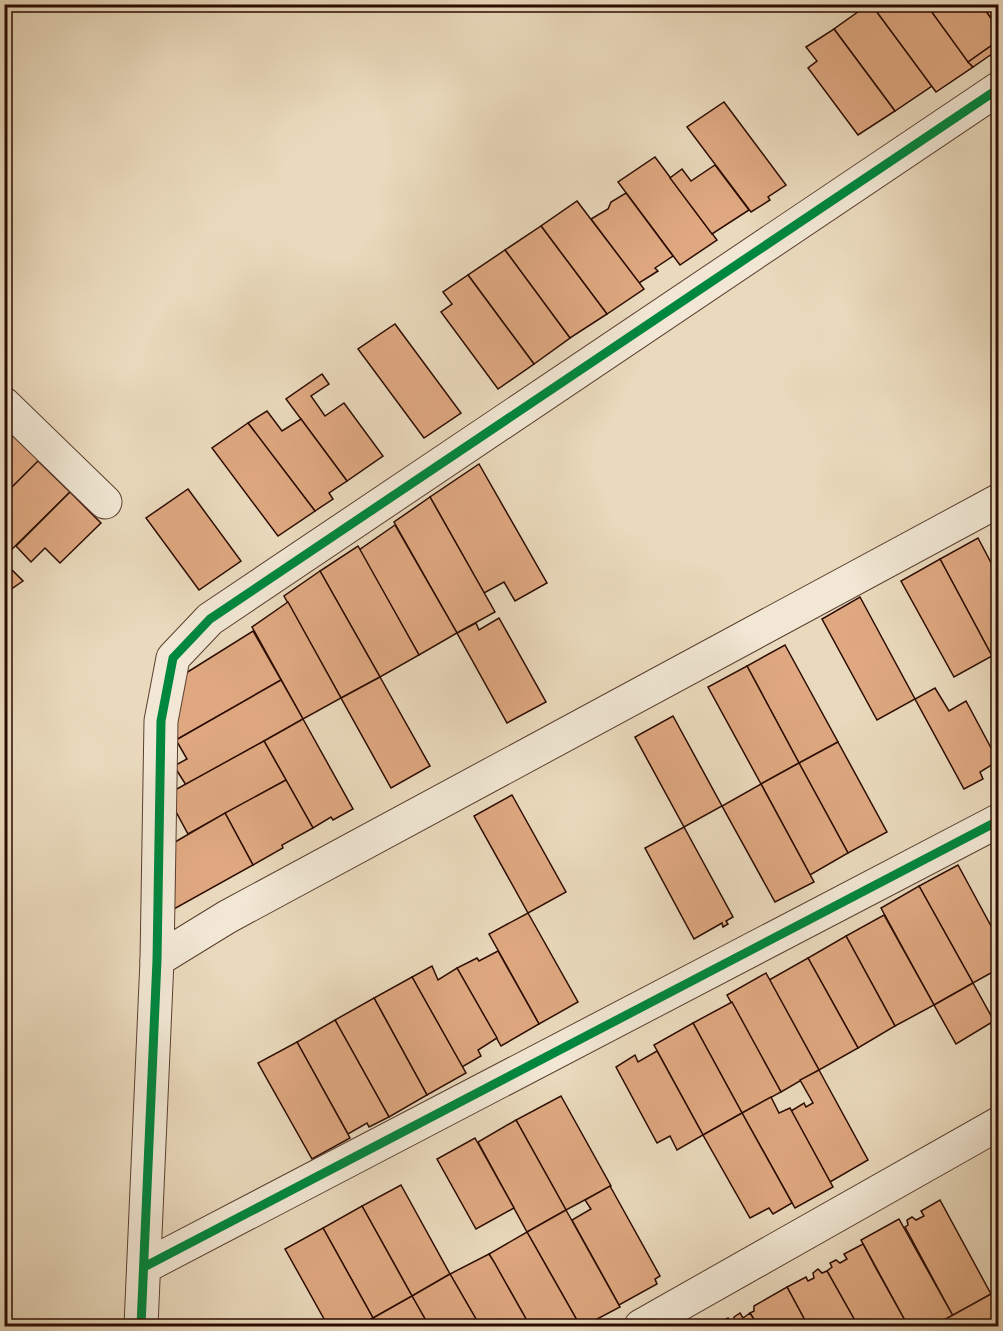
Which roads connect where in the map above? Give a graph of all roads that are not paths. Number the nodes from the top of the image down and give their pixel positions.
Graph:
1 (999, 89) edge
2 (4, 404) edge
3 (999, 501) edge
4 (105, 502) dead end
5 (999, 821) edge
6 (157, 960) junction
7 (999, 1124) edge
8 (144, 1267) junction
9 (141, 1326) edge
10 (641, 1326) edge

1 - 6 street
2 - 4 street
3 - 6 street
5 - 8 street
6 - 8 street
7 - 10 street
8 - 9 street

